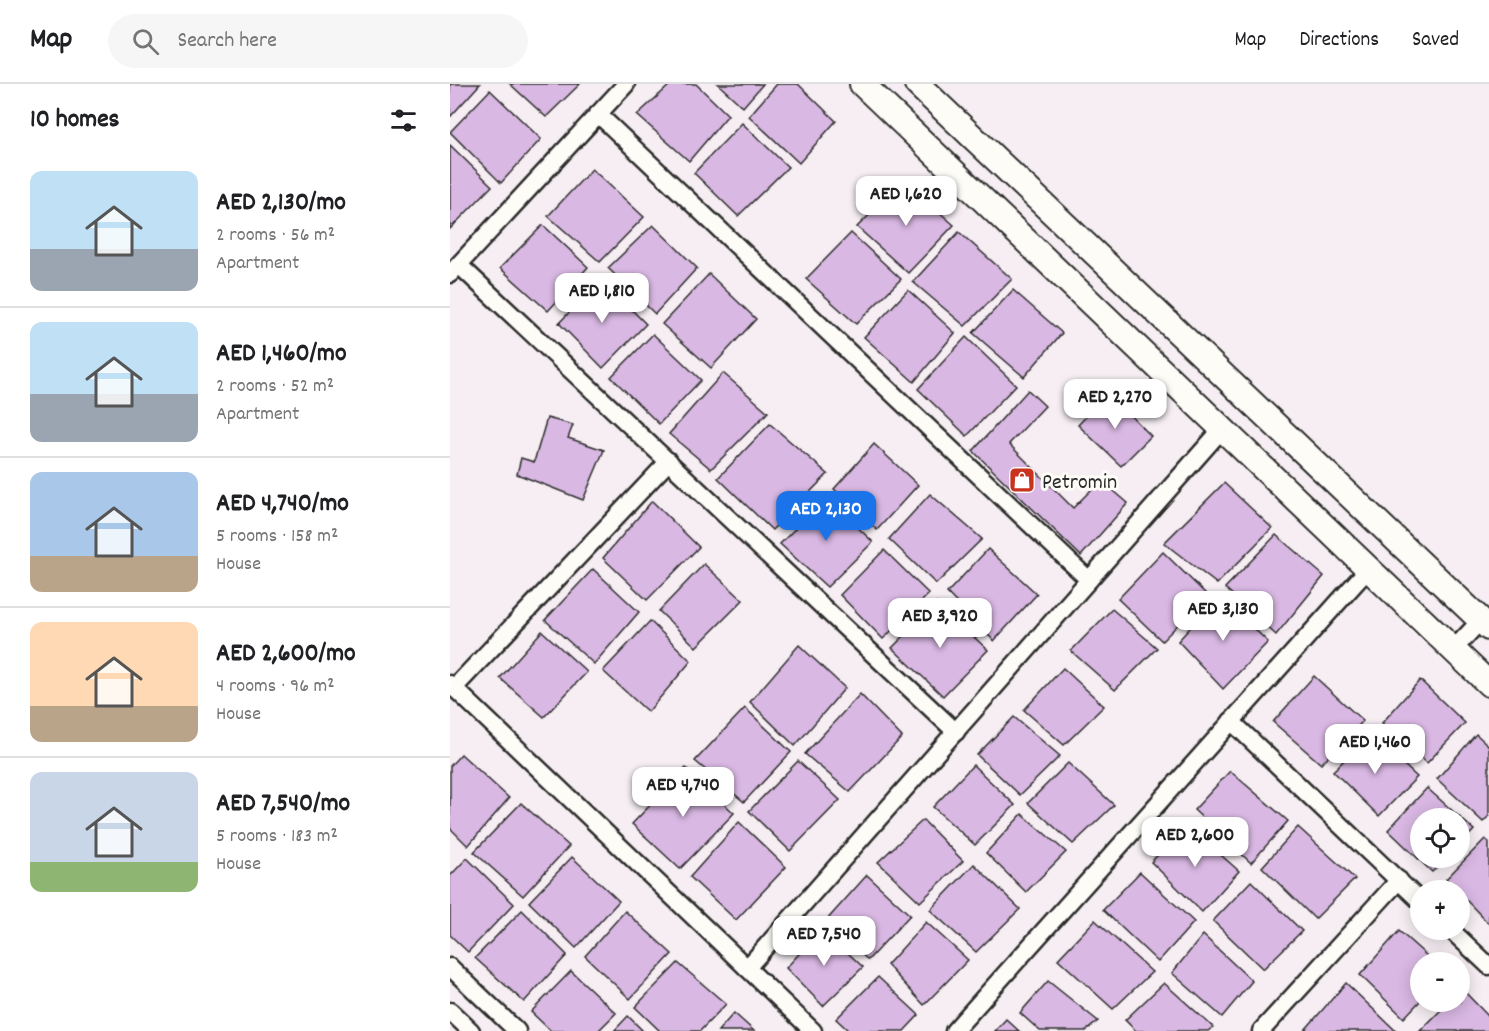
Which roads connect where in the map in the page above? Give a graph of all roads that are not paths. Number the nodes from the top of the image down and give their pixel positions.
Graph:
1 (626, 84) edge
2 (862, 84) edge
3 (917, 84) edge
4 (598, 114) junction
5 (454, 270) edge
6 (1222, 429) junction
7 (669, 461) junction
8 (1368, 568) junction
9 (1089, 580) junction
10 (1485, 624) edge
11 (1453, 650) junction
12 (1489, 684) edge
13 (452, 686) edge
14 (1232, 721) junction
15 (956, 732) junction
16 (1399, 880) junction
17 (1410, 891) edge
18 (1462, 940) edge
19 (1489, 966) edge
20 (450, 967) edge
21 (747, 968) junction
22 (450, 1011) edge
23 (471, 1031) edge
24 (517, 1031) edge
25 (813, 1031) edge
26 (954, 1031) edge
27 (1261, 1031) edge

1 - 4 street
2 - 6 street
3 - 10 street
4 - 5 street
4 - 9 street
5 - 7 street
6 - 8 street
6 - 9 street
7 - 13 street
7 - 15 street
8 - 11 street
8 - 14 street
9 - 15 street
10 - 11 street
11 - 12 street
13 - 21 street
14 - 16 street
14 - 26 street
15 - 21 street
16 - 17 street
16 - 27 street
18 - 19 street
20 - 24 street
21 - 25 street
22 - 23 street

